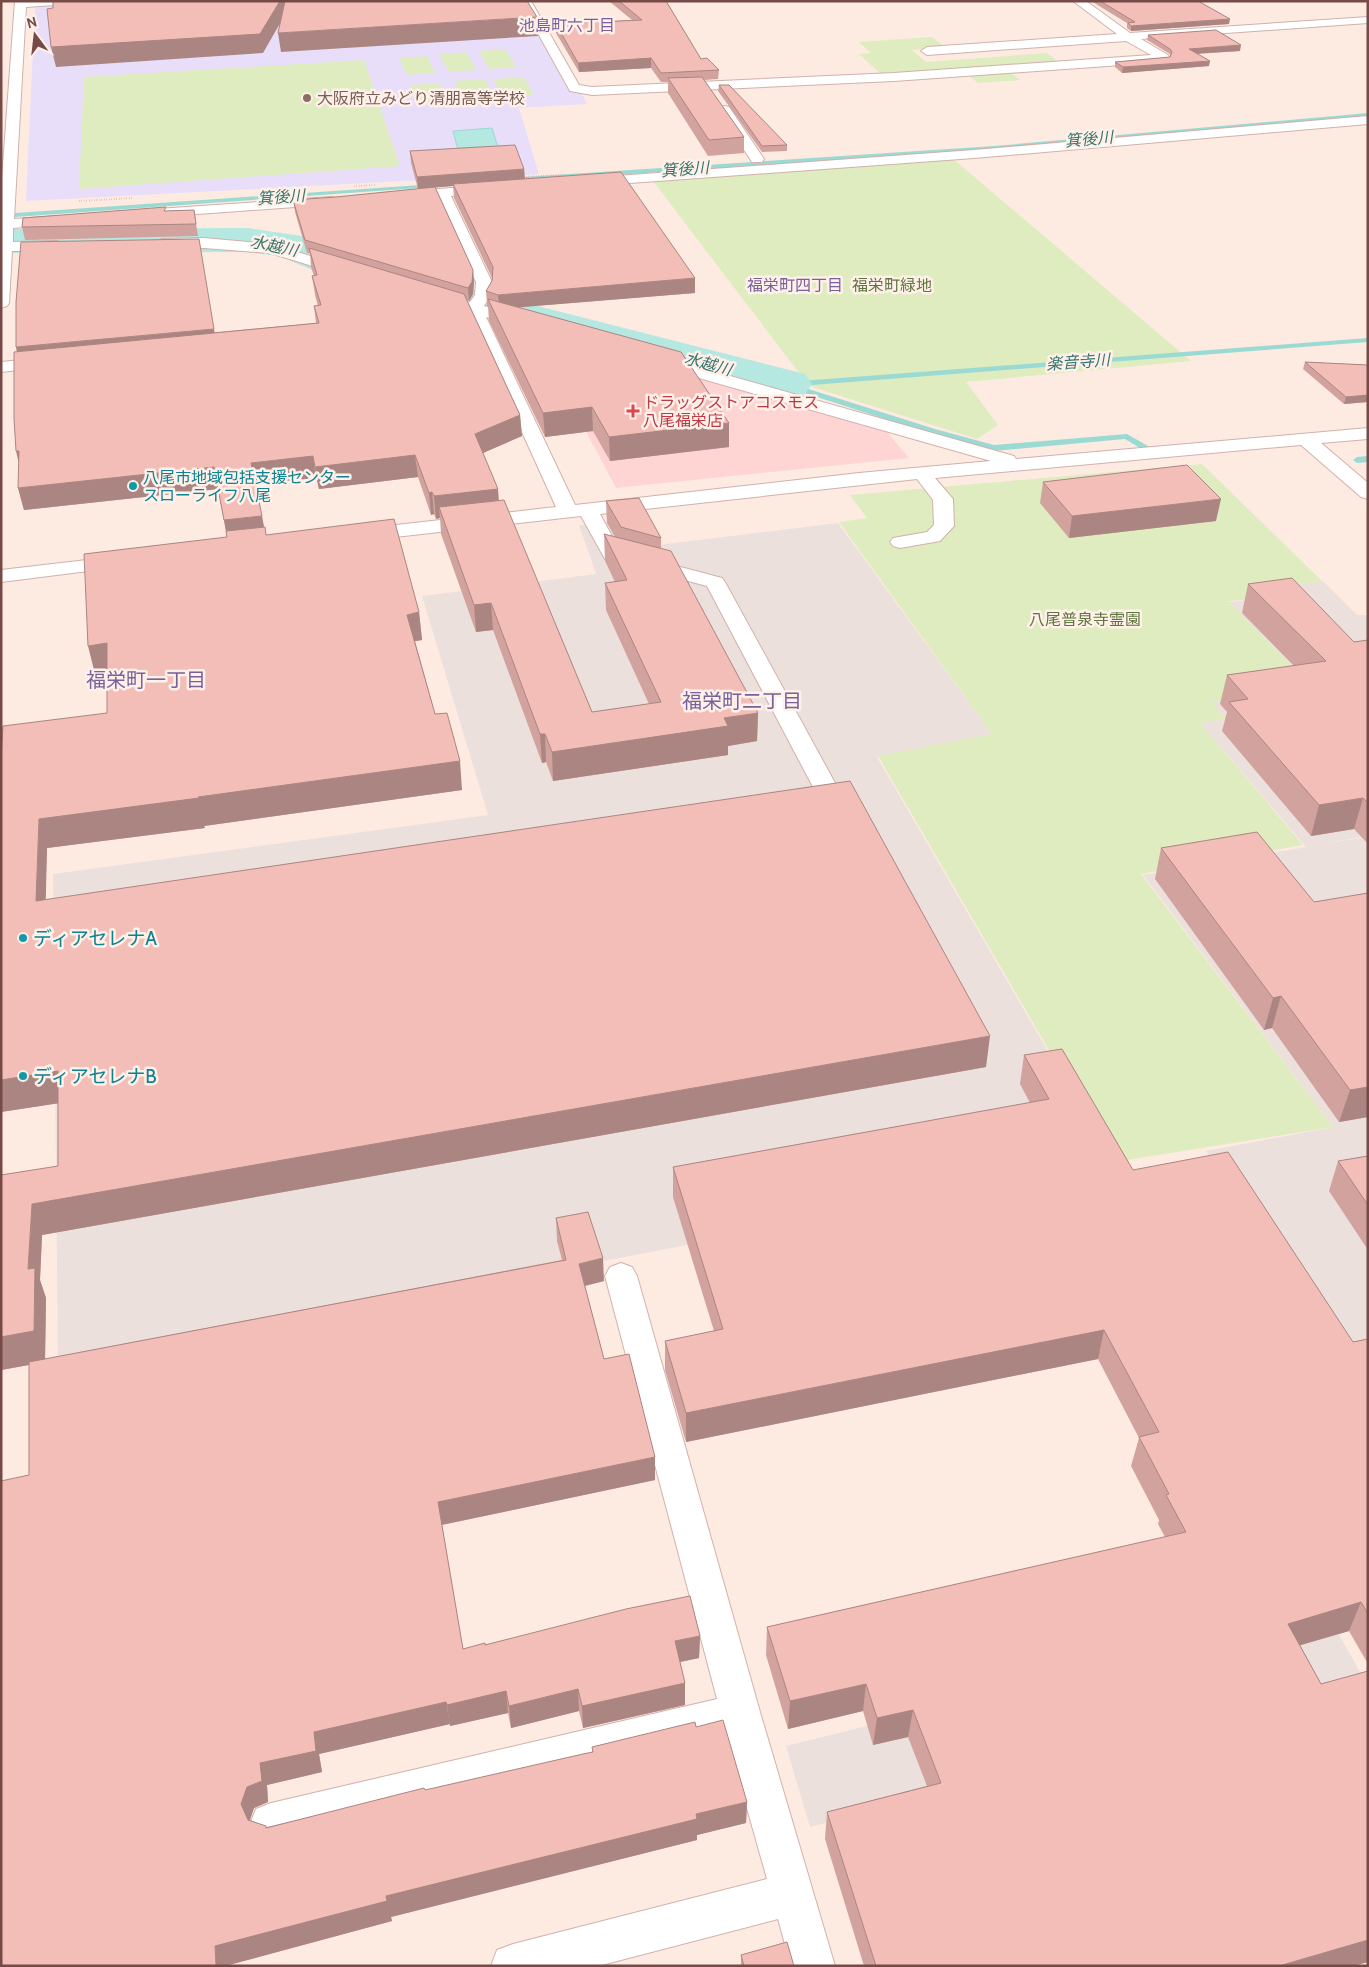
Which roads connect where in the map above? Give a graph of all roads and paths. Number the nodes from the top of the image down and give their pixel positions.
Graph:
1 (68, 1) edge
2 (525, 1) edge
3 (1078, 1) edge
4 (20, 3) edge
5 (1368, 20) edge
6 (1128, 37) junction
7 (927, 51) dead end
8 (707, 86) junction
9 (1257, 119) dead end
10 (1368, 120) edge
11 (1271, 128) junction
12 (757, 160) dead end
13 (576, 183) edge
14 (509, 188) edge
15 (442, 192) junction
16 (383, 197) edge
17 (343, 200) edge
18 (146, 214) edge
19 (76, 219) edge
20 (5, 236) edge
21 (145, 244) edge
22 (75, 246) edge
23 (364, 277) edge
24 (419, 293) edge
25 (1, 303) edge
26 (478, 303) junction
27 (538, 326) edge
28 (642, 356) edge
29 (68, 361) edge
30 (1, 367) edge
31 (1368, 432) edge
32 (1305, 438) junction
33 (1157, 452) junction
34 (1023, 465) junction
35 (1171, 466) edge
36 (922, 474) junction
37 (1368, 493) edge
38 (578, 511) junction
39 (344, 537) edge
40 (900, 542) dead end
41 (138, 560) edge
42 (1, 576) edge
43 (779, 800) edge
44 (621, 1276) dead end
45 (740, 1712) junction
46 (271, 1824) dead end
47 (792, 1894) junction
48 (513, 1966) edge
49 (813, 1966) edge

1 - 4 street
2 - 8 street
3 - 6 street
4 - 20 street
5 - 6 street
6 - 7 street
6 - 8 street
8 - 12 street
9 - 11 street
10 - 11 street
11 - 13 street
14 - 15 street
15 - 16 street
15 - 26 street
17 - 18 street
19 - 20 street
20 - 22 street
20 - 25 street
21 - 23 street
24 - 26 street
26 - 27 street
26 - 38 street
28 - 34 street
29 - 30 street
31 - 32 street
32 - 33 street
32 - 37 street
33 - 34 street
33 - 35 street
34 - 36 street
36 - 38 street
36 - 40 street
38 - 39 street
38 - 43 street
41 - 42 street
44 - 45 street
45 - 46 street
45 - 47 street
47 - 48 street
47 - 49 street

